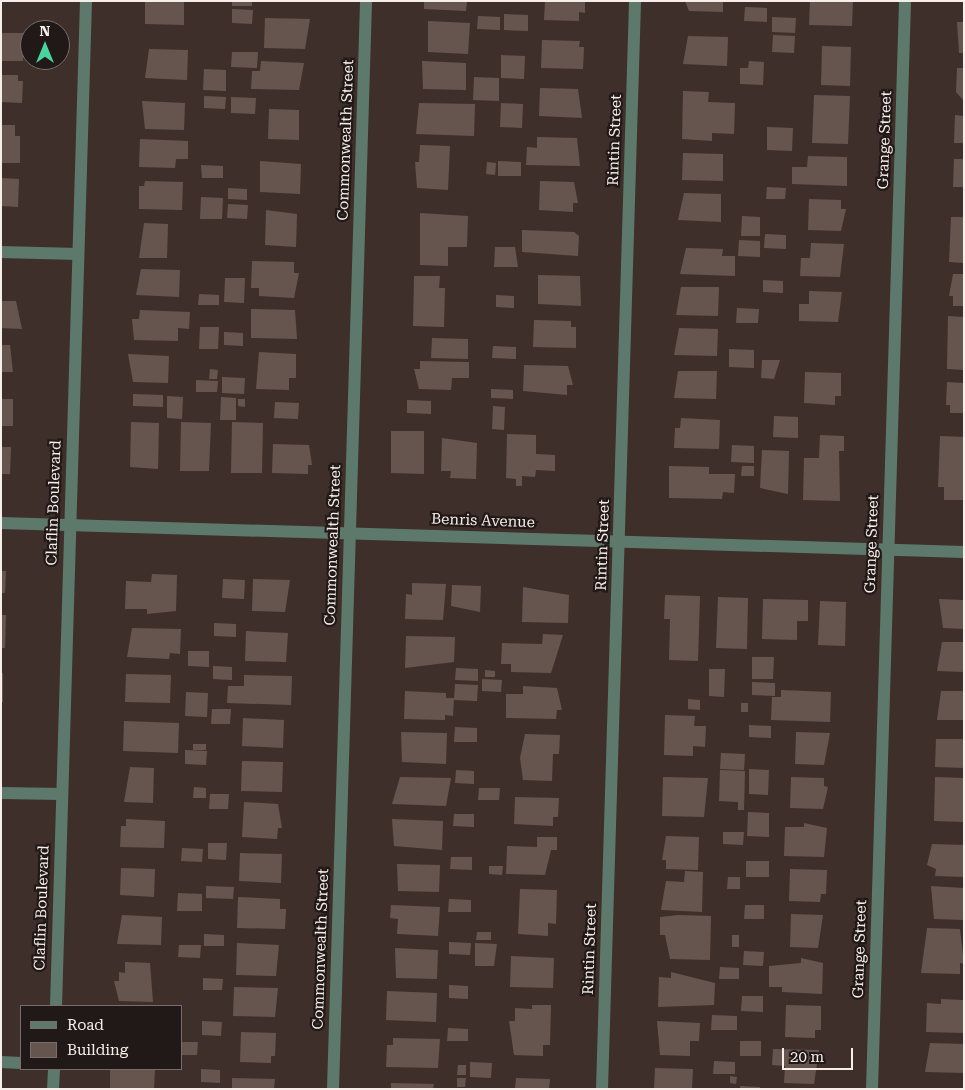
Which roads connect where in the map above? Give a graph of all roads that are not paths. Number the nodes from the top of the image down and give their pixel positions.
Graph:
1 (86, 1) edge
2 (366, 1) edge
3 (635, 1) edge
4 (905, 1) edge
5 (1, 252) edge
6 (78, 254) junction
7 (1, 523) edge
8 (70, 525) junction
9 (350, 533) junction
10 (619, 542) junction
11 (888, 550) junction
12 (964, 552) edge
13 (1, 792) edge
14 (62, 794) junction
15 (56, 1005) edge
16 (1, 1062) edge
17 (20, 1063) edge
18 (54, 1070) edge
19 (53, 1089) edge
20 (333, 1089) edge
21 (602, 1089) edge
22 (872, 1089) edge

1 - 6 street, Claflin Boulevard
2 - 9 street, Commonwealth Street
3 - 10 street, Rintin Street
4 - 11 street, Grange Street
5 - 6 street
6 - 8 street, Claflin Boulevard
7 - 8 street, Benris Avenue
8 - 9 street, Benris Avenue
8 - 14 street, Claflin Boulevard
9 - 10 street, Benris Avenue
9 - 20 street, Commonwealth Street
10 - 11 street, Benris Avenue
10 - 21 street, Rintin Street
11 - 12 street, Benris Avenue
11 - 22 street, Grange Street
13 - 14 street
14 - 15 street, Claflin Boulevard
16 - 17 street
18 - 19 street

